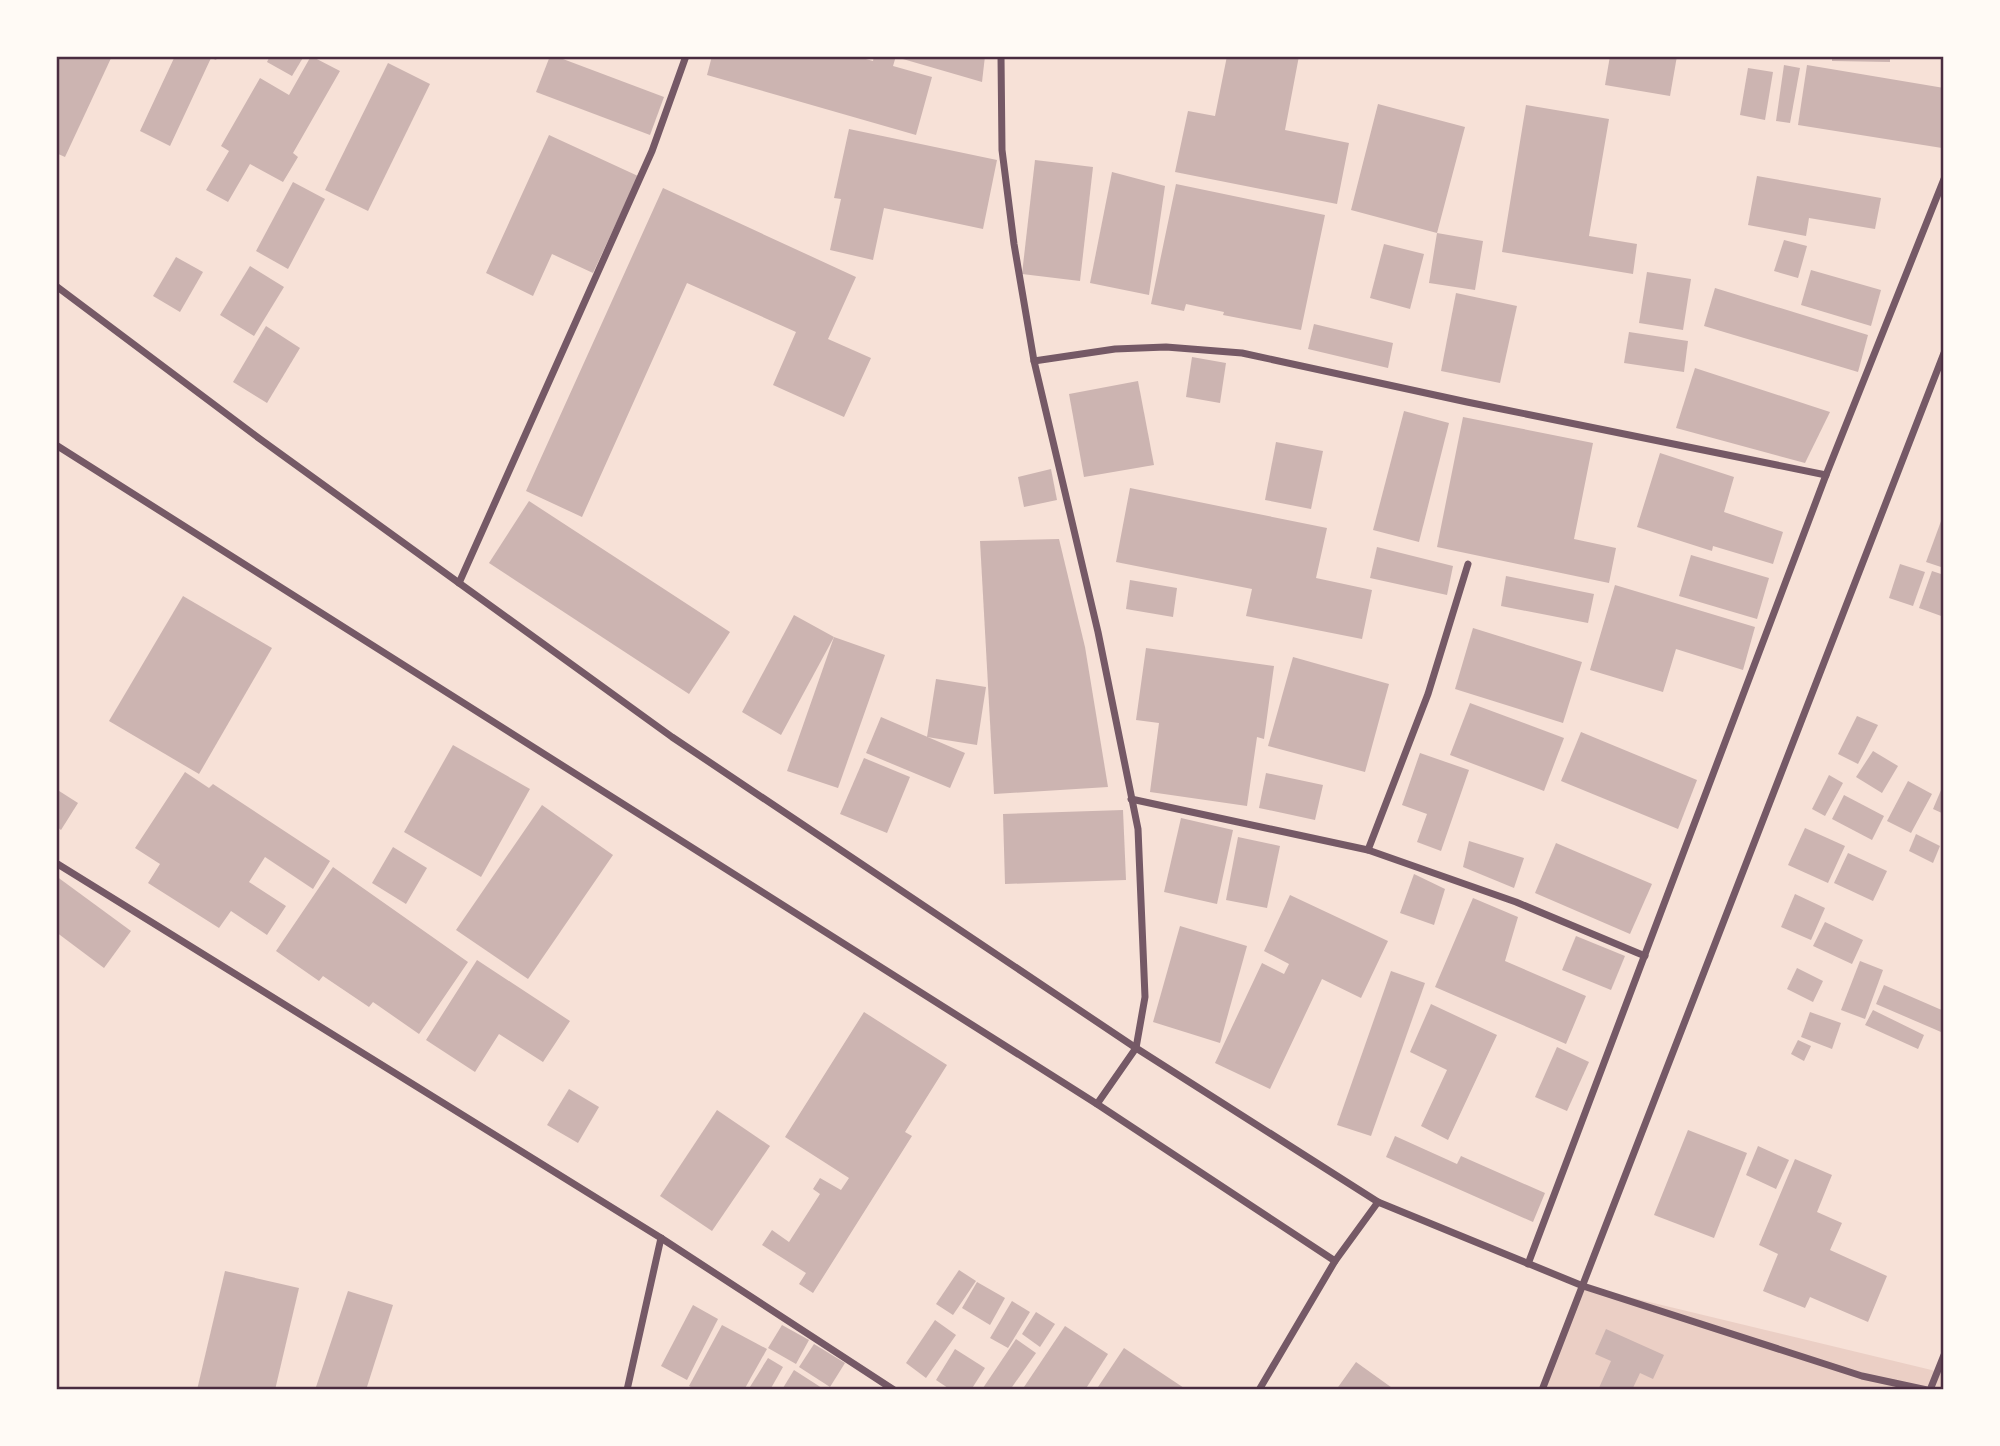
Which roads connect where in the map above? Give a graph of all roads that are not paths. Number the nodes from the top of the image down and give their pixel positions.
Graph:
1 (687, 56) edge
2 (1001, 56) edge
3 (1944, 179) edge
4 (56, 286) edge
5 (1944, 353) edge
6 (1034, 361) junction
7 (56, 445) edge
8 (1826, 475) junction
9 (1468, 564) dead end
10 (459, 583) junction
11 (1132, 799) junction
12 (1368, 850) junction
13 (56, 863) edge
14 (1645, 956) junction
15 (1136, 1048) junction
16 (1097, 1104) junction
17 (1378, 1202) junction
18 (661, 1238) junction
19 (1335, 1261) junction
20 (1528, 1264) junction
21 (1583, 1286) junction
22 (1944, 1355) edge
23 (627, 1390) edge
24 (894, 1390) edge
25 (1259, 1390) edge
26 (1542, 1390) edge
27 (1929, 1390) edge

1 - 10 street
2 - 6 street
3 - 8 street
4 - 10 street
5 - 21 street
6 - 8 street
6 - 11 street
7 - 16 street
8 - 14 street
9 - 12 street
10 - 15 street
11 - 12 street
11 - 15 street
12 - 14 street
13 - 18 street
14 - 20 street
15 - 16 street
15 - 17 street
16 - 19 street
17 - 19 street
17 - 20 street
18 - 23 street
18 - 24 street
19 - 25 street
20 - 21 street
21 - 26 street
21 - 27 street
22 - 27 street

